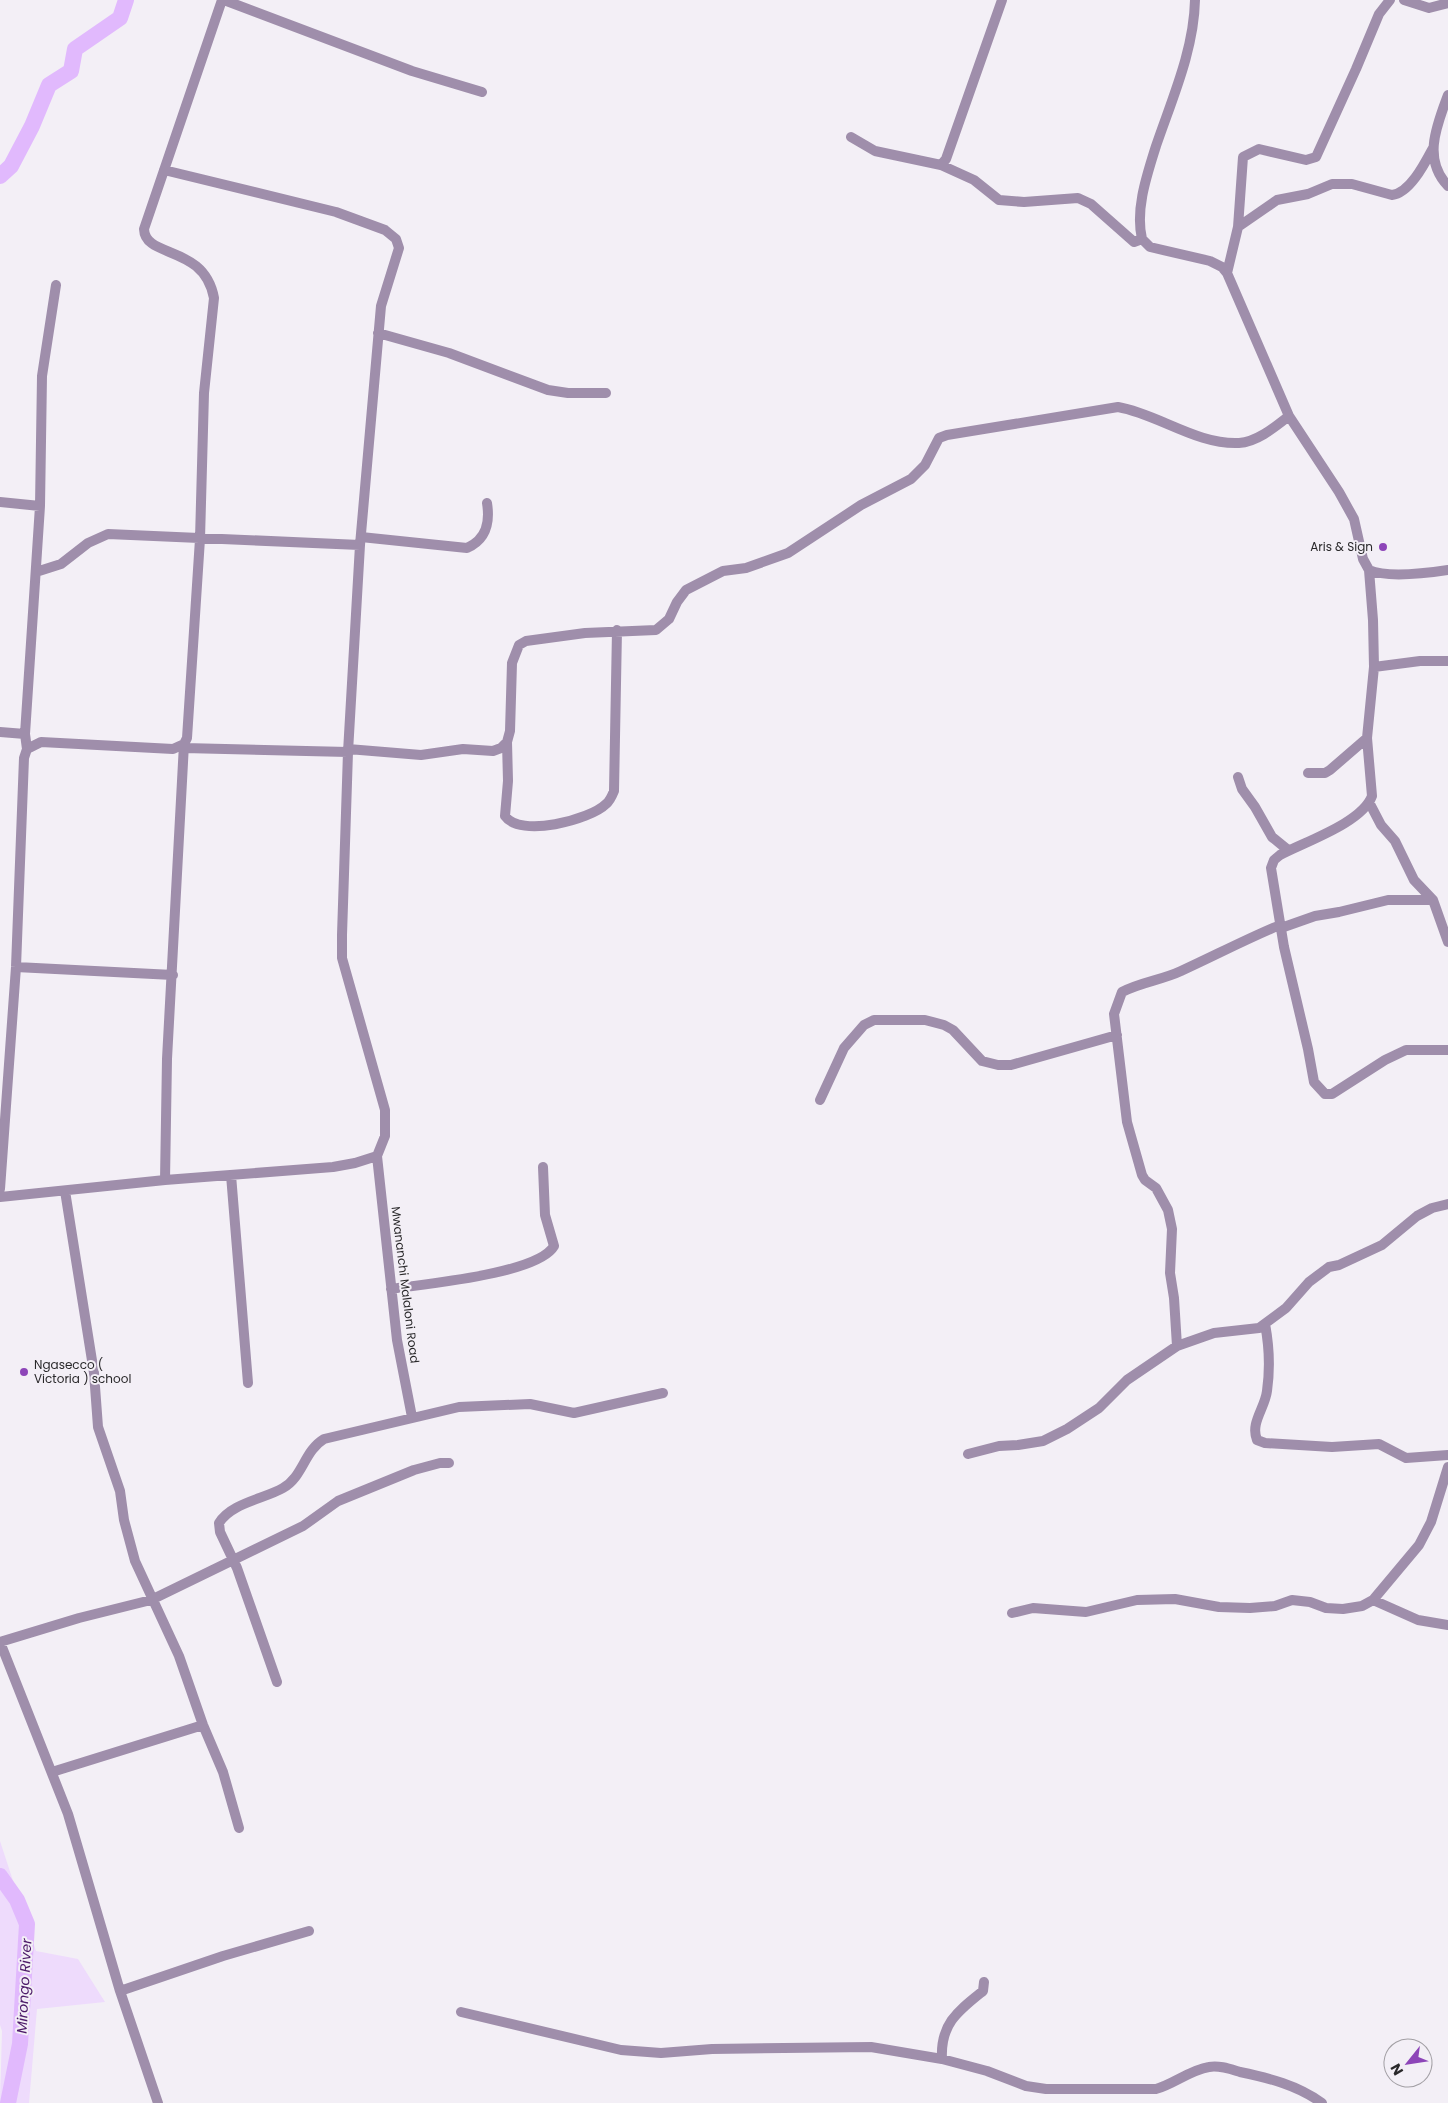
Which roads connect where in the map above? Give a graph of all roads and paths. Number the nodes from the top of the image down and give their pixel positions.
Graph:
1 (223, 0) edge
2 (1002, 0) edge
3 (1195, 0) edge
4 (1390, 0) edge
5 (1404, 0) edge
6 (1448, 3) edge
7 (482, 92) dead end
8 (1448, 94) edge
9 (851, 138) dead end
10 (1433, 148) junction
11 (940, 165) junction
12 (164, 170) junction
13 (1448, 186) edge
14 (1238, 227) junction
15 (1142, 240) junction
16 (1227, 273) junction
17 (56, 285) dead end
18 (378, 333) junction
19 (606, 393) dead end
20 (1289, 416) junction
21 (0, 502) edge
22 (487, 503) dead end
23 (40, 506) junction
24 (200, 539) junction
25 (360, 541) junction
26 (1369, 570) junction
27 (1448, 570) edge
28 (36, 572) junction
29 (617, 630) junction
30 (1448, 661) edge
31 (1374, 667) junction
32 (0, 732) edge
33 (25, 734) junction
34 (1367, 738) junction
35 (506, 742) junction
36 (184, 746) junction
37 (27, 749) junction
38 (348, 751) junction
39 (1308, 773) dead end
40 (1238, 777) dead end
41 (1369, 802) junction
42 (1288, 850) junction
43 (1432, 900) junction
44 (1280, 927) junction
45 (1448, 942) edge
46 (16, 967) junction
47 (173, 975) junction
48 (1117, 1035) junction
49 (1448, 1050) edge
50 (820, 1100) dead end
51 (377, 1156) junction
52 (543, 1167) dead end
53 (231, 1175) junction
54 (165, 1180) junction
55 (0, 1189) edge
56 (65, 1191) junction
57 (0, 1197) edge
58 (1448, 1204) edge
59 (391, 1288) junction
60 (1265, 1324) junction
61 (1177, 1346) junction
62 (248, 1383) dead end
63 (664, 1392) dead end
64 (412, 1417) junction
65 (968, 1454) dead end
66 (1448, 1455) edge
67 (450, 1463) dead end
68 (1448, 1466) edge
69 (233, 1560) junction
70 (151, 1600) junction
71 (1373, 1600) junction
72 (1012, 1613) dead end
73 (1448, 1625) edge
74 (0, 1642) edge
75 (277, 1682) dead end
76 (203, 1725) junction
77 (52, 1772) junction
78 (239, 1828) dead end
79 (309, 1931) dead end
80 (984, 1982) dead end
81 (120, 1991) junction
82 (461, 2012) dead end
83 (942, 2059) junction
84 (158, 2103) edge
85 (1322, 2103) edge

1 - 7 street
1 - 12 street
2 - 11 street
3 - 15 street
4 - 14 street
5 - 6 street
8 - 10 street
9 - 11 street
10 - 13 street
10 - 14 street
11 - 15 street
12 - 18 street
12 - 24 street
14 - 16 street
15 - 16 street
16 - 20 street
17 - 23 street
18 - 19 street
18 - 25 street
20 - 26 street
20 - 29 street
21 - 23 street
22 - 25 street
23 - 28 street
24 - 25 street
24 - 28 street
24 - 36 street
25 - 38 street
26 - 27 street
26 - 31 street
28 - 33 street
29 - 35 street
29 - 35 street
30 - 31 street
31 - 34 street
32 - 33 street
33 - 37 street
34 - 39 street
34 - 41 street
35 - 38 street
36 - 37 street
36 - 38 street
36 - 47 street
37 - 46 street
38 - 51 street
40 - 42 street
41 - 42 street
41 - 43 street
42 - 44 street
43 - 44 street
43 - 45 street
44 - 48 street
44 - 49 street
46 - 47 street
46 - 55 street
47 - 54 street
48 - 50 street
48 - 61 street
51 - 53 street
51 - 59 street, Mwananchi Malaloni Road
52 - 59 street
53 - 54 street
53 - 62 street
54 - 56 street
56 - 57 street
56 - 70 street
58 - 60 street
59 - 64 street, Mwananchi Malaloni Road
60 - 61 street
60 - 66 street
61 - 65 street
63 - 64 street
64 - 69 street
67 - 69 street
68 - 71 street
69 - 70 street
69 - 75 street
70 - 74 street
70 - 76 street
71 - 72 street
71 - 73 street
74 - 77 street
76 - 77 street
76 - 78 street
77 - 81 street
79 - 81 street
80 - 83 street
81 - 84 street
82 - 83 street
83 - 85 street

